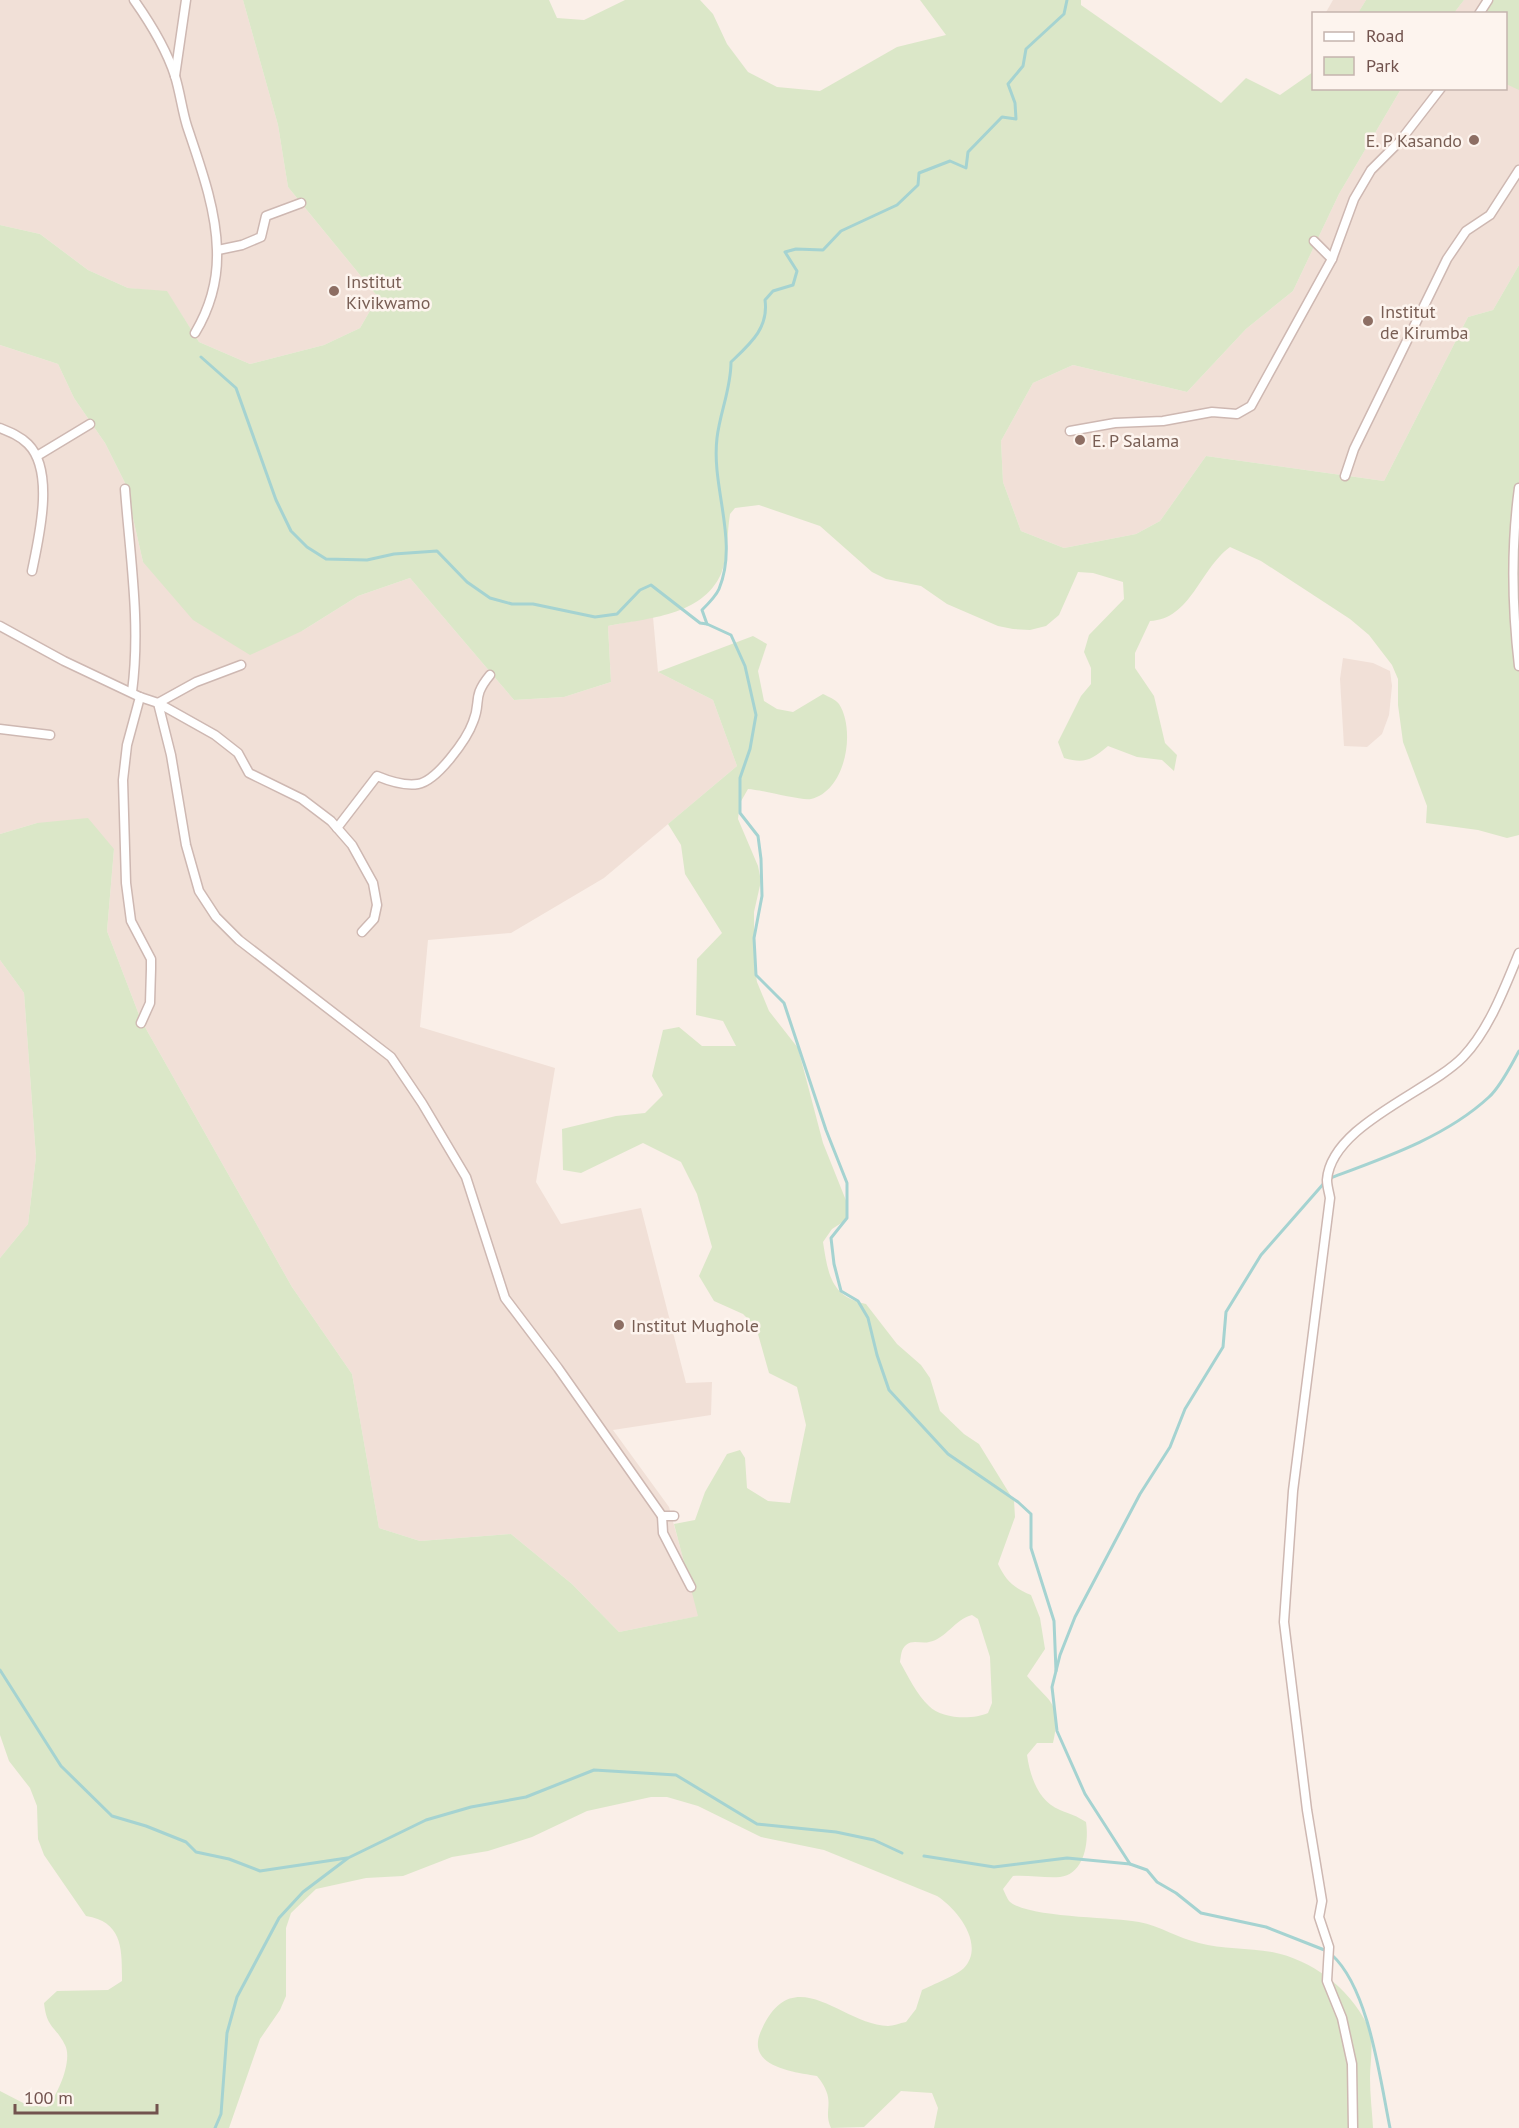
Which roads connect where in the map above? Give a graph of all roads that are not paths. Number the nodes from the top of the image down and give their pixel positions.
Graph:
1 (134, 0) edge
2 (186, 0) edge
3 (175, 76) junction
4 (1439, 90) edge
5 (1519, 170) edge
6 (302, 203) dead end
7 (1314, 241) dead end
8 (218, 250) junction
9 (1332, 259) junction
10 (195, 333) dead end
11 (90, 424) dead end
12 (0, 428) edge
13 (1070, 431) dead end
14 (37, 456) junction
15 (1345, 476) dead end
16 (1519, 488) edge
17 (125, 489) dead end
18 (32, 571) dead end
19 (2, 627) edge
20 (0, 637) edge
21 (241, 665) dead end
22 (1519, 666) edge
23 (490, 675) dead end
24 (136, 695) junction
25 (158, 702) junction
26 (0, 729) edge
27 (50, 735) dead end
28 (337, 828) junction
29 (362, 932) dead end
30 (1519, 953) edge
31 (141, 1023) dead end
32 (662, 1516) junction
33 (674, 1516) dead end
34 (691, 1587) dead end
35 (1353, 2128) edge

1 - 3 street
2 - 3 street
3 - 8 street
4 - 9 street
5 - 15 street
6 - 8 street
7 - 9 street
8 - 10 street
9 - 13 street
11 - 14 street
12 - 14 street
14 - 18 street
16 - 22 street
17 - 24 street
19 - 20 street
19 - 24 street
21 - 25 street
23 - 28 street
24 - 25 street
24 - 31 street
25 - 28 street
25 - 32 street
26 - 27 street
28 - 29 street
30 - 35 street
32 - 33 street
32 - 34 street

